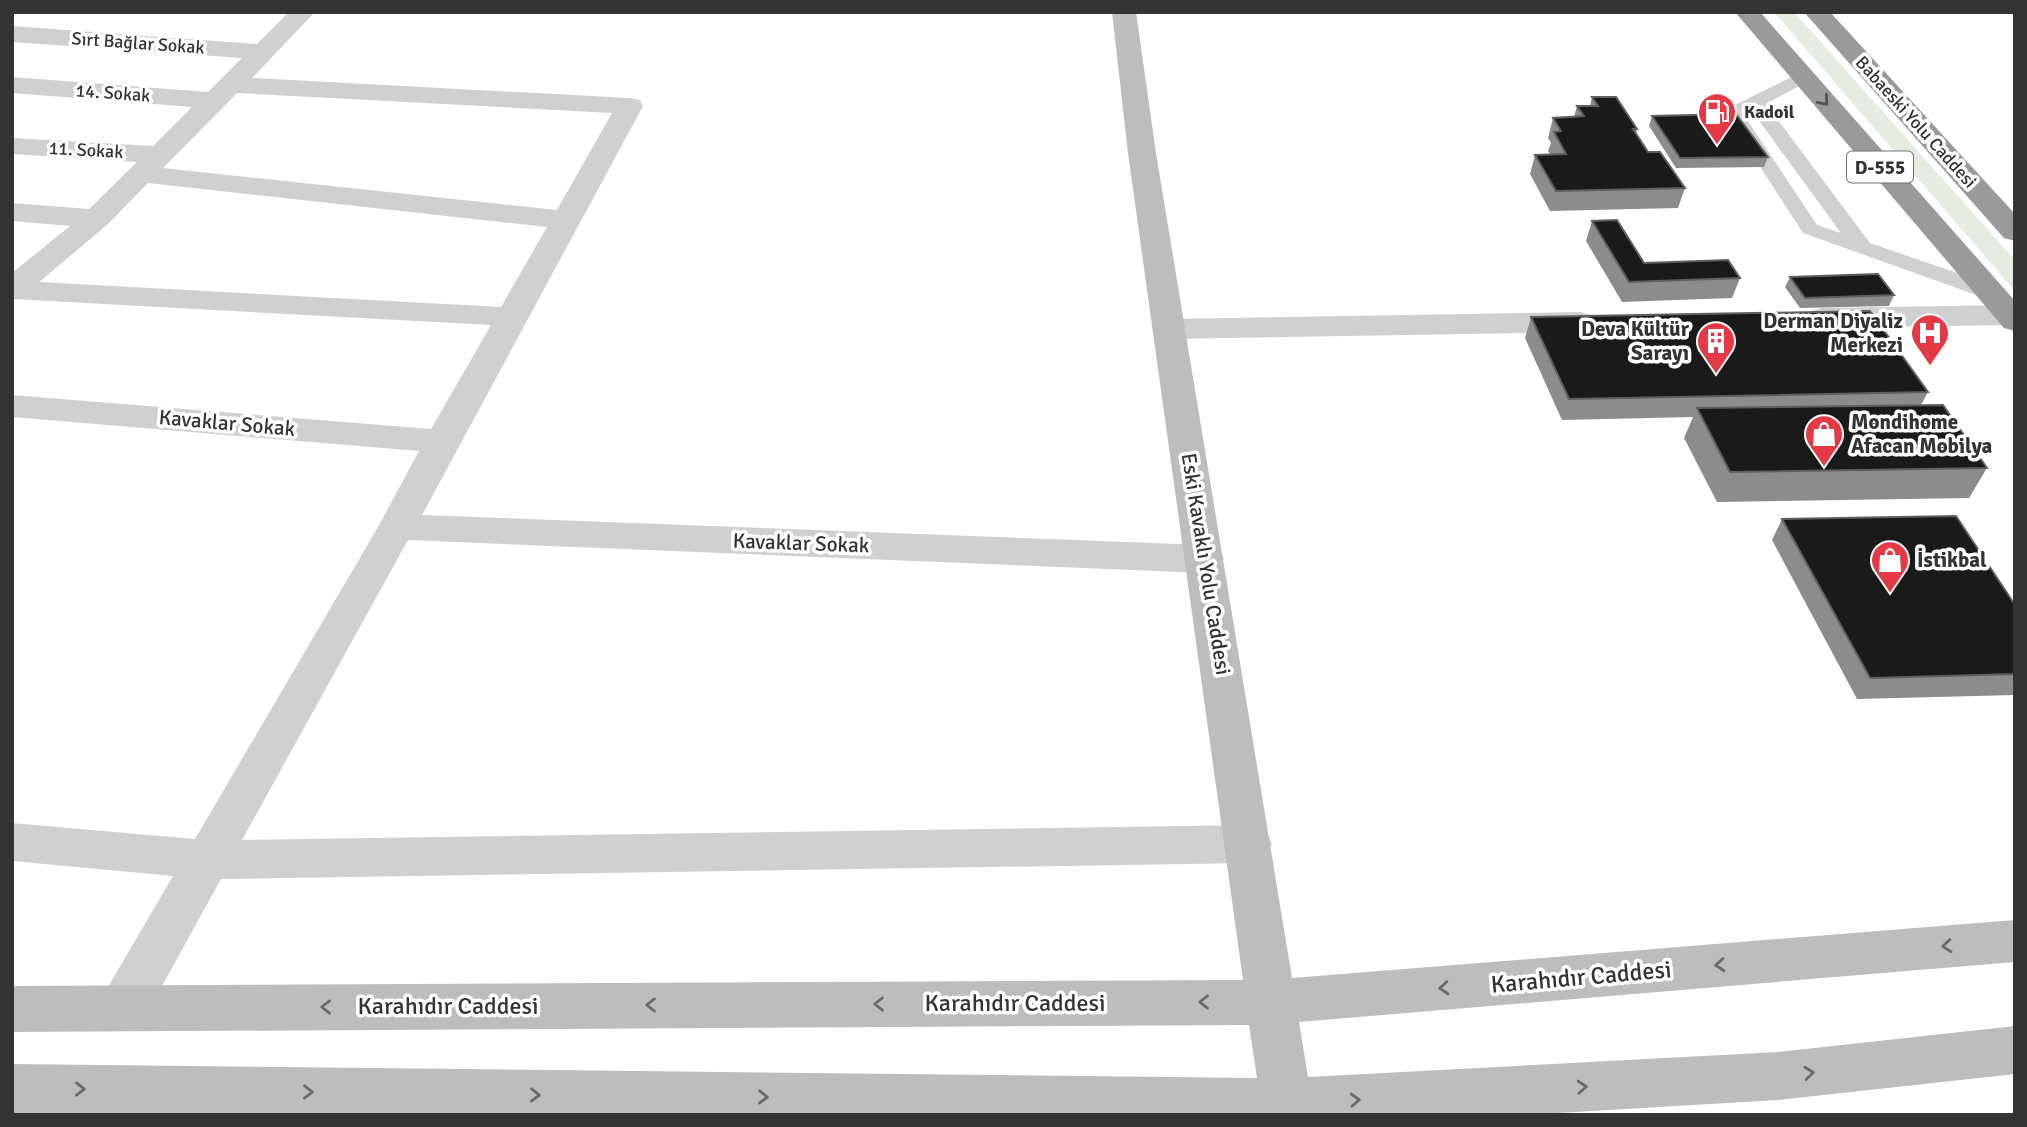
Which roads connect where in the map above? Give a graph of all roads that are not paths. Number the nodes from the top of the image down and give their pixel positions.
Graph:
1 (303, 12) edge
2 (1124, 12) edge
3 (1747, 12) edge
4 (1816, 12) edge
5 (16, 38) edge
6 (264, 52) junction
7 (1802, 76) junction
8 (12, 85) edge
9 (222, 93) junction
10 (1755, 102) junction
11 (12, 146) edge
12 (151, 164) junction
13 (12, 212) edge
14 (96, 219) junction
15 (566, 220) junction
16 (2015, 232) edge
17 (1862, 247) junction
18 (12, 290) edge
19 (2005, 309) edge
20 (513, 317) junction
21 (1790, 319) edge
22 (1611, 322) edge
23 (1169, 329) junction
24 (12, 406) edge
25 (442, 441) junction
26 (397, 527) junction
27 (1205, 559) junction
28 (12, 842) edge
29 (1249, 844) junction
30 (206, 860) junction
31 (2015, 941) edge
32 (1273, 1002) junction
33 (122, 1008) junction
34 (12, 1009) edge
35 (2015, 1050) edge
36 (12, 1088) edge
37 (1287, 1109) edge

1 - 6 street
2 - 23 street, Eski Kavaklı Yolu Caddesi
3 - 7 highway, D-555
4 - 16 highway, Babaeski Yolu Caddesi / D-555
5 - 6 street, Sırt Bağlar Sokak
6 - 9 street
7 - 10 lane
7 -> 19 highway, D-555
8 - 9 street, 14. Sokak
9 - 12 street
9 - 15 street, 14. Sokak
10 - 17 lane
10 - 17 lane
11 - 12 street, 11. Sokak
12 - 14 street
12 - 15 street, 11. Sokak
13 - 14 street
14 - 18 street
15 - 20 street
17 - 19 lane
18 - 20 street
19 - 21 street
20 - 25 street
22 - 23 street
23 - 27 street, Eski Kavaklı Yolu Caddesi
24 - 25 street, Kavaklar Sokak
25 - 26 street
26 - 27 street, Kavaklar Sokak
26 - 30 street
27 - 29 street, Eski Kavaklı Yolu Caddesi
28 - 30 street
29 - 30 street
29 - 32 street, Eski Kavaklı Yolu Caddesi
30 - 33 street
31 -> 32 street, Karahıdır Caddesi
32 -> 33 street, Karahıdır Caddesi
32 - 37 street, Eski Kavaklı Yolu Caddesi
33 - 34 street, Karahıdır Caddesi
37 -> 35 street
36 -> 37 street

